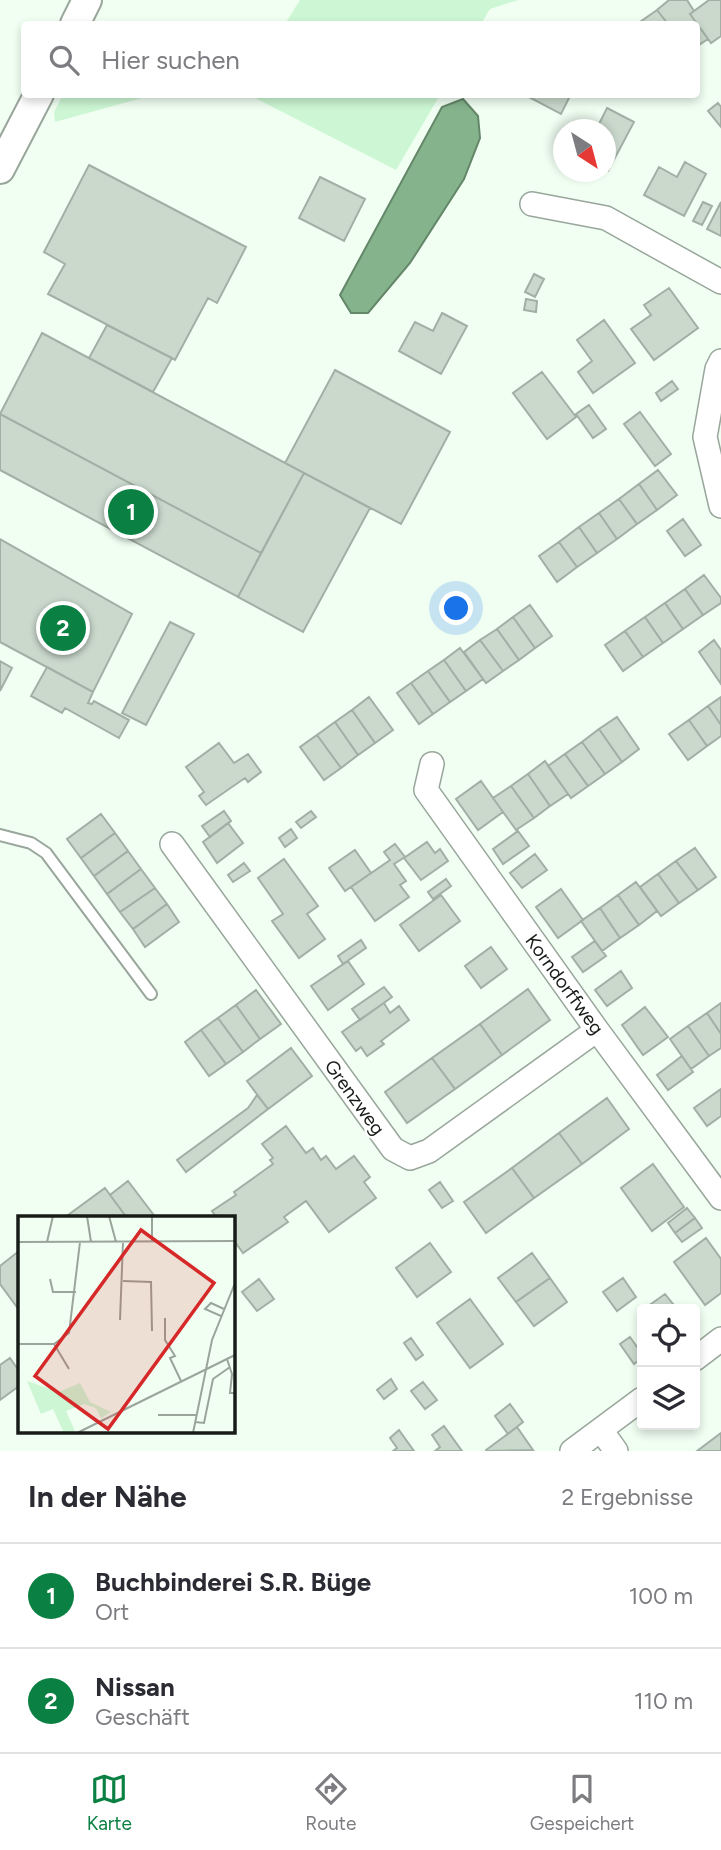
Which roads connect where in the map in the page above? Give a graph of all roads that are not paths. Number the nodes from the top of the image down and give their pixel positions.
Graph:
1 (87, 0) edge
2 (76, 21) edge
3 (36, 98) edge
4 (0, 169) edge
5 (532, 204) dead end
6 (721, 282) edge
7 (721, 361) edge
8 (721, 506) edge
9 (432, 764) dead end
10 (0, 835) edge
11 (172, 844) dead end
12 (151, 994) dead end
13 (597, 1030) junction
14 (721, 1198) edge
15 (721, 1339) edge
16 (700, 1355) edge
17 (637, 1403) edge
18 (601, 1430) junction
19 (572, 1451) edge
20 (616, 1451) edge

1 - 2 street
3 - 4 street
5 - 6 street
7 - 8 street
9 - 13 street, Korndorffweg
10 - 12 lane
11 - 13 street, Grenzweg
13 - 14 street, Korndorffweg
15 - 16 street
17 - 18 street
18 - 19 street
18 - 20 street

